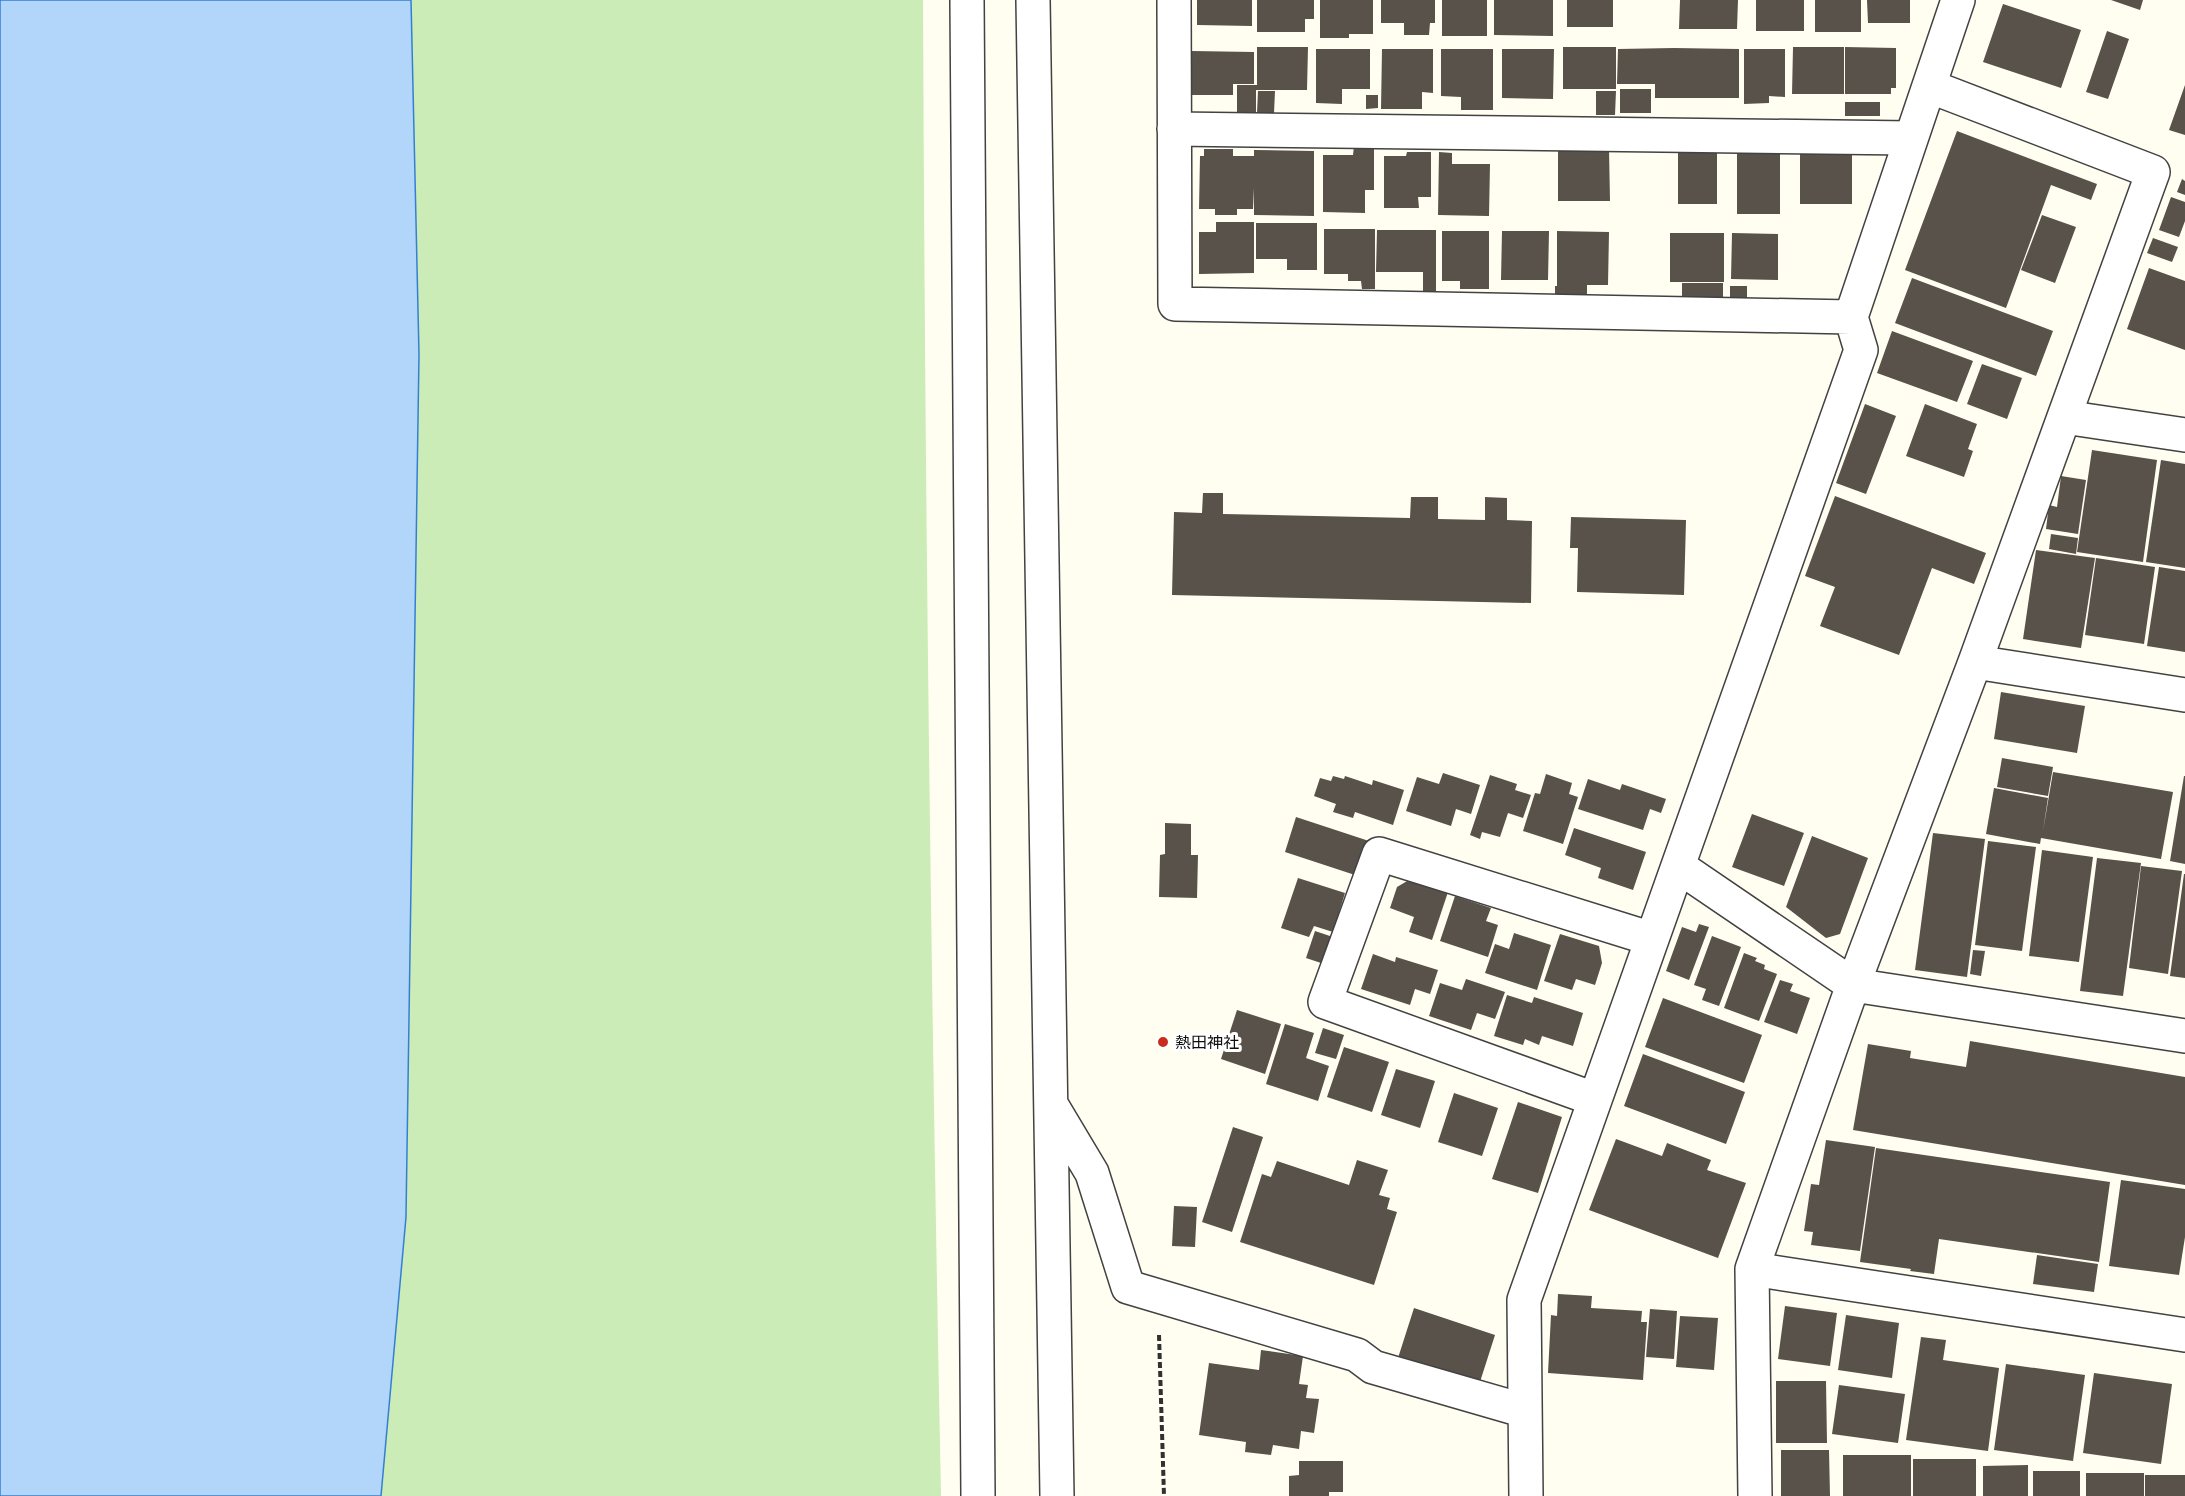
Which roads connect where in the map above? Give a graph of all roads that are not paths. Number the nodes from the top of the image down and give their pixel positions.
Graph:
1 (967, 0) edge
2 (1033, 0) edge
3 (1174, 0) edge
4 (1958, 0) edge
5 (1929, 86) junction
6 (1174, 129) junction
7 (1911, 138) junction
8 (1851, 317) junction
9 (2064, 417) junction
10 (2185, 435) edge
11 (1975, 662) junction
12 (2185, 695) edge
13 (1678, 866) junction
14 (1652, 939) junction
15 (1853, 985) junction
16 (2185, 1036) edge
17 (1594, 1099) junction
18 (1051, 1104) junction
19 (1752, 1269) junction
20 (2185, 1335) edge
21 (1525, 1411) junction
22 (978, 1496) edge
23 (1058, 1496) edge
24 (1526, 1496) edge
25 (1755, 1496) edge

1 - 22 street
2 - 18 street
3 - 6 street
4 - 5 street
5 - 7 street
5 - 9 street
6 - 7 street
6 - 8 street
7 - 8 street
8 - 13 street
9 - 10 street
9 - 11 street
11 - 12 street
11 - 15 street
13 - 14 street
13 - 15 street
14 - 17 street
14 - 17 street
15 - 16 street
15 - 19 street
17 - 21 street
18 - 21 street
18 - 23 street
19 - 20 street
19 - 25 street
21 - 24 street

